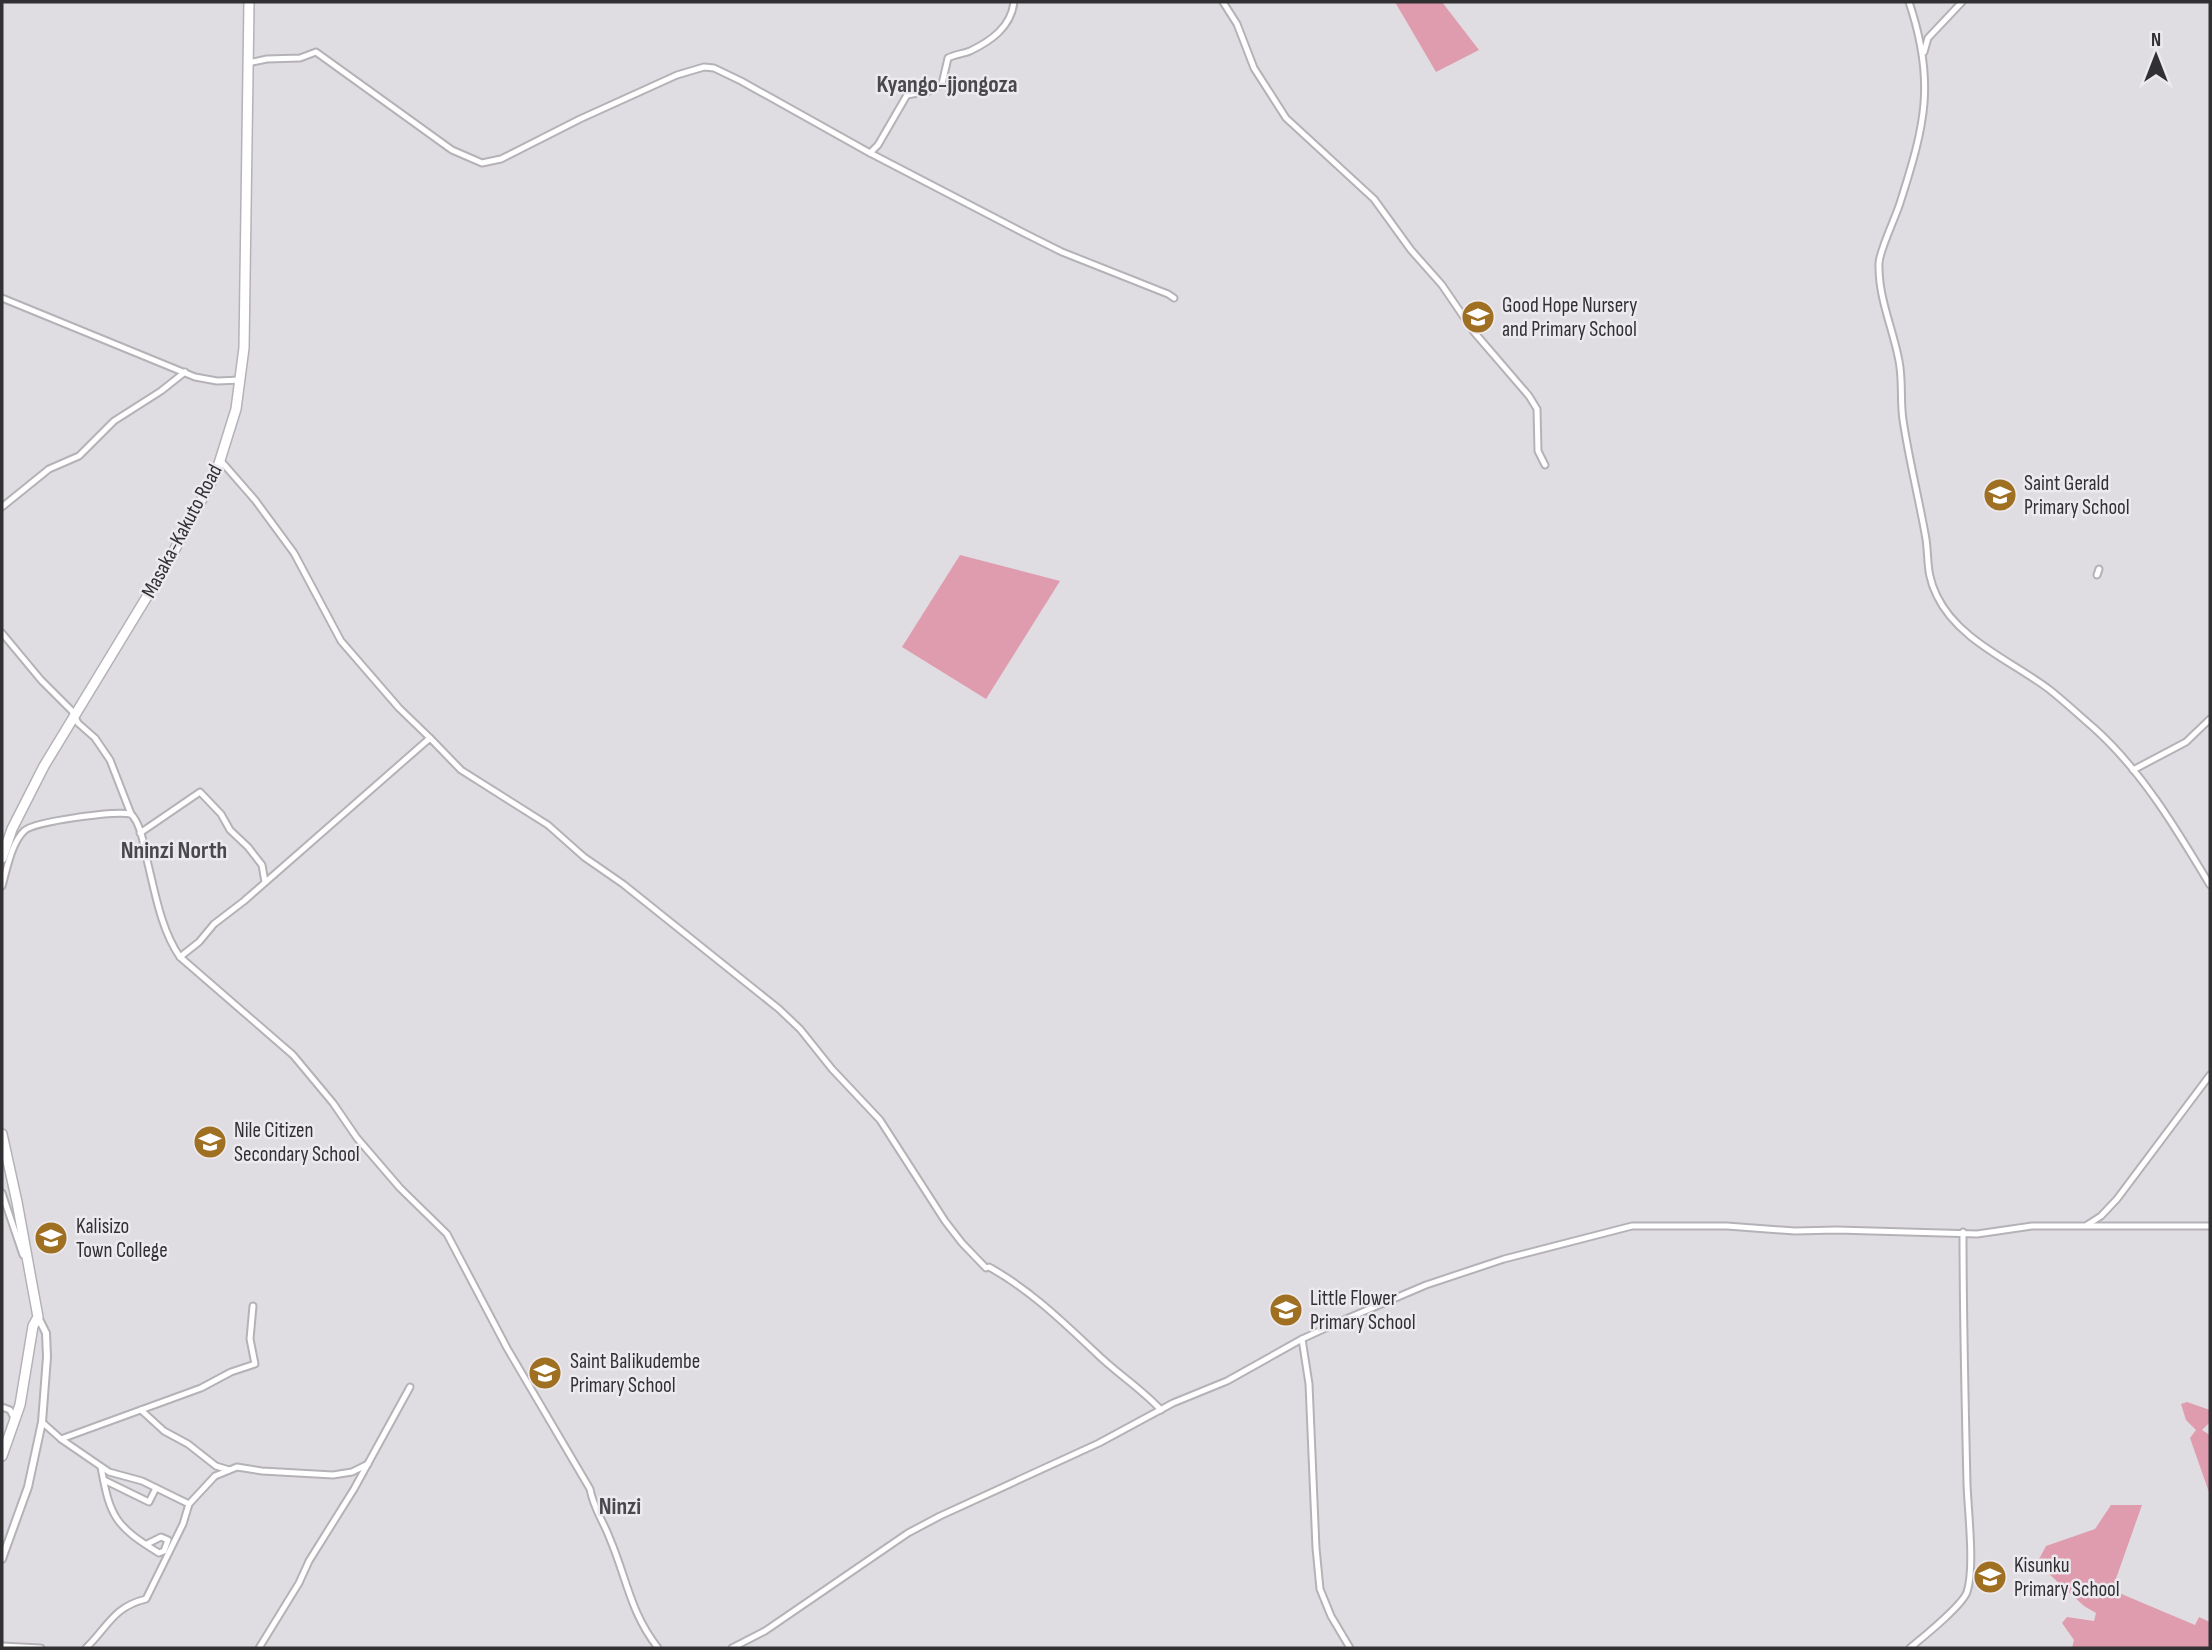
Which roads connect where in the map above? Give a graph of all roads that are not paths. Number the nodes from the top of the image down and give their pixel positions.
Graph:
1 (248, 2) edge
2 (1014, 2) edge
3 (1223, 2) edge
4 (1909, 2) edge
5 (1962, 2) edge
6 (1923, 55) junction
7 (248, 63) junction
8 (870, 153) junction
9 (2, 298) edge
10 (1174, 298) dead end
11 (185, 372) junction
12 (241, 380) junction
13 (221, 461) junction
14 (1545, 465) dead end
15 (2, 507) edge
16 (2, 633) edge
17 (75, 715) junction
18 (2210, 719) edge
19 (430, 738) junction
20 (2133, 770) junction
21 (131, 814) junction
22 (139, 833) junction
23 (2, 858) edge
24 (265, 882) junction
25 (2210, 885) edge
26 (2, 886) edge
27 (180, 957) junction
28 (2210, 1075) edge
29 (2, 1134) edge
30 (2, 1193) edge
31 (2087, 1226) junction
32 (2210, 1226) edge
33 (1963, 1232) junction
34 (30, 1274) junction
35 (253, 1306) dead end
36 (38, 1317) junction
37 (1302, 1339) junction
38 (410, 1387) dead end
39 (2, 1407) edge
40 (141, 1410) junction
41 (1161, 1410) junction
42 (15, 1420) junction
43 (42, 1422) junction
44 (61, 1439) junction
45 (2, 1456) edge
46 (368, 1464) junction
47 (101, 1466) junction
48 (229, 1471) junction
49 (104, 1480) junction
50 (156, 1488) junction
51 (189, 1504) junction
52 (147, 1544) dead end
53 (2, 1559) edge
54 (2, 1646) edge
55 (41, 1648) edge
56 (86, 1648) edge
57 (259, 1648) edge
58 (658, 1648) edge
59 (735, 1648) edge
60 (1350, 1648) edge
61 (1910, 1648) edge

1 - 7 highway, Masaka-Kakuto Road
2 - 8 street
3 - 14 street
4 - 6 street
5 - 6 street
6 - 20 street
7 - 8 street
7 - 12 highway, Masaka-Kakuto Road
8 - 10 street
9 - 11 street
11 - 12 street
11 - 15 street
12 - 13 highway, Masaka-Kakuto Road
13 - 17 highway, Masaka-Kakuto Road
13 - 19 street
16 - 17 street
17 - 21 street
17 - 23 highway, Masaka-Kakuto Road
18 - 20 street
19 - 24 street
19 - 41 street
20 - 25 street
21 - 22 street
21 - 26 street
22 - 24 street
22 - 27 street
24 - 27 street
27 - 58 street
28 - 31 street
29 - 34 highway
30 - 34 street
31 - 32 street
31 - 33 street
33 - 37 street
33 - 61 street
34 - 36 highway
35 - 40 street
36 - 42 highway
36 - 43 street
37 - 41 street
37 - 60 street
38 - 46 street
39 - 42 street
40 - 44 street
40 - 48 street
41 - 59 street
42 - 45 highway
43 - 44 street
43 - 53 street
44 - 47 street
46 - 48 street
46 - 57 street
47 - 49 street
47 - 50 street
48 - 51 street
49 - 50 street
49 - 52 street
50 - 51 street
51 - 56 street
54 - 55 street

